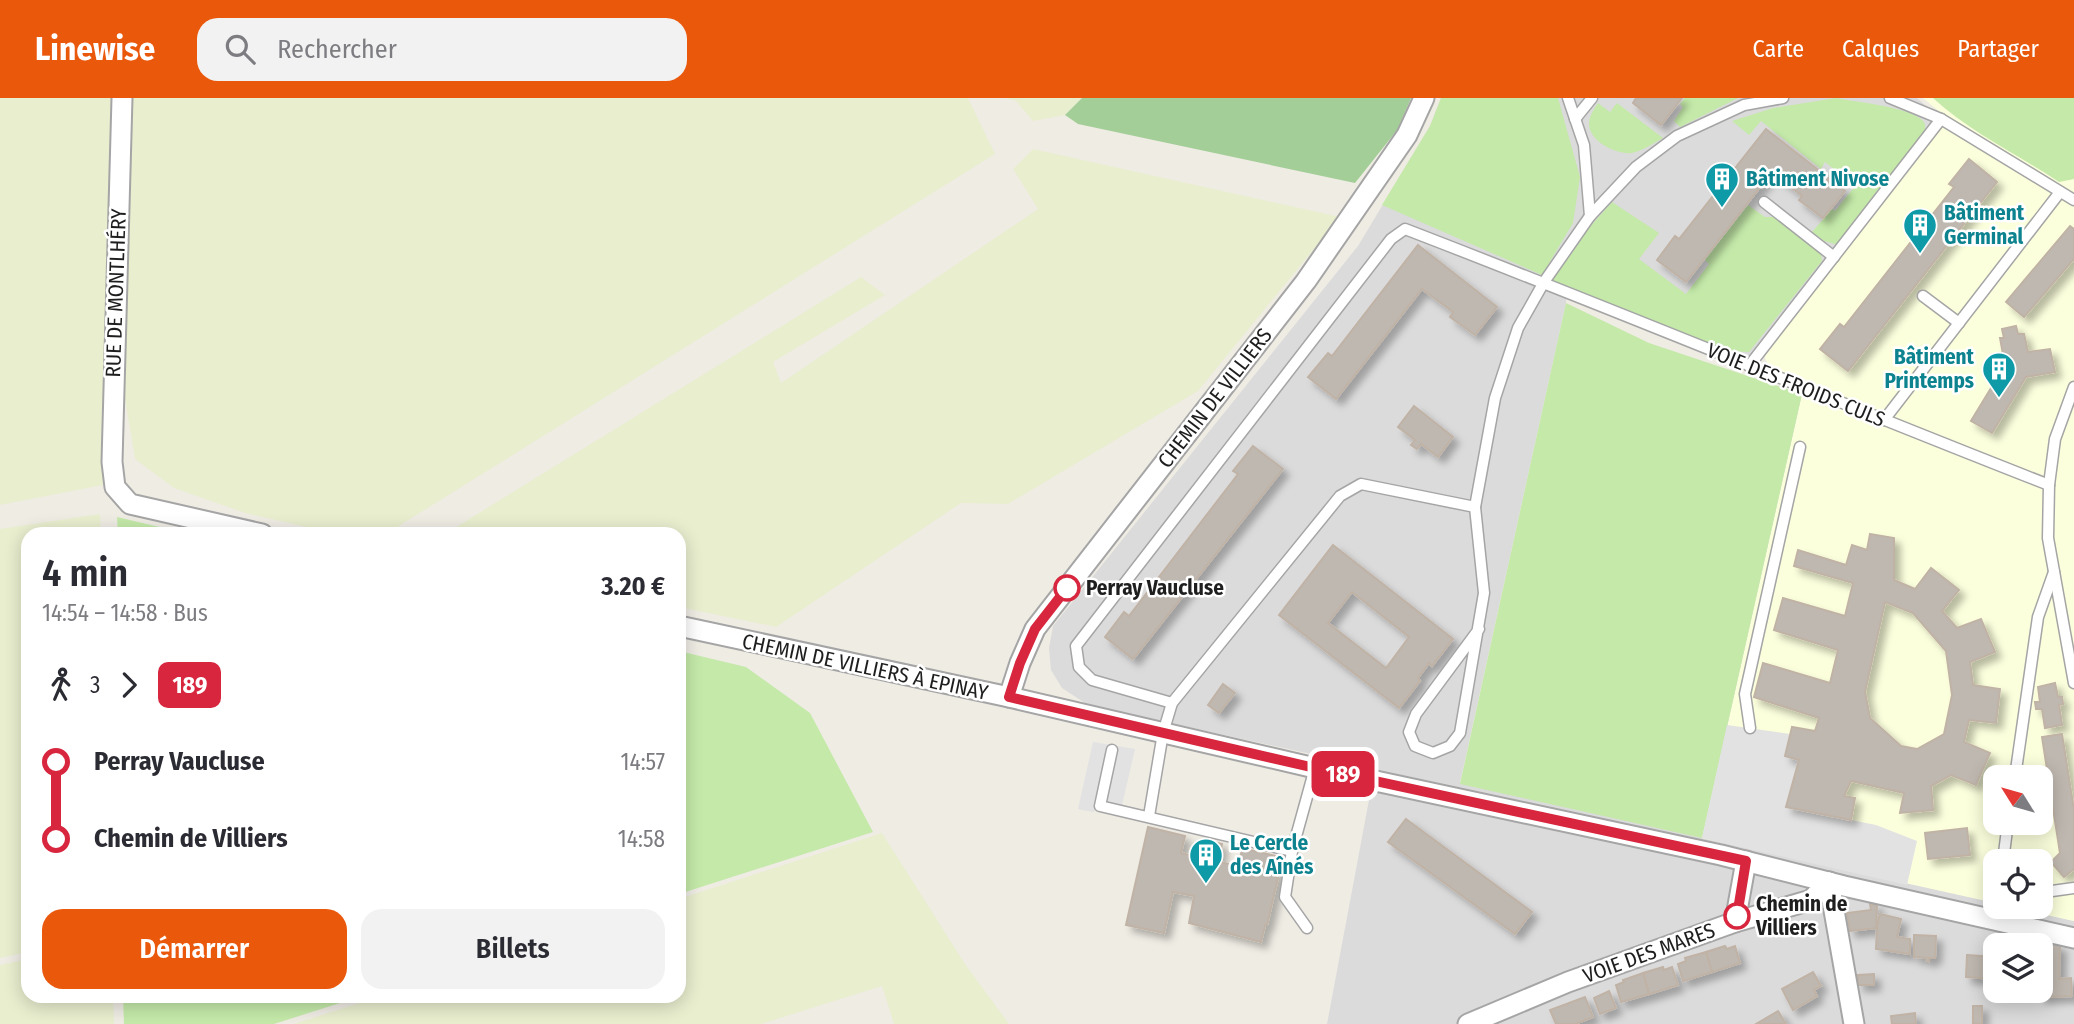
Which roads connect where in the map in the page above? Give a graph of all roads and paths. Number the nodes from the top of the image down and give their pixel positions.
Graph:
1 (121, 98) edge
2 (1424, 98) edge
3 (1568, 98) edge
4 (1592, 98) edge
5 (1783, 98) edge
6 (1890, 98) edge
7 (1575, 119) junction
8 (1941, 119) junction
9 (2060, 192) junction
10 (2074, 200) edge
11 (1765, 202) dead end
12 (1590, 216) junction
13 (1834, 257) junction
14 (1544, 282) junction
15 (1923, 296) dead end
16 (1959, 323) junction
17 (1749, 366) junction
18 (2074, 387) edge
19 (1884, 420) junction
20 (1800, 447) dead end
21 (2049, 485) junction
22 (1475, 507) junction
23 (230, 527) edge
24 (2054, 572) junction
25 (686, 628) edge
26 (1479, 629) junction
27 (2074, 683) edge
28 (1009, 697) junction
29 (1172, 703) junction
30 (1750, 728) dead end
31 (1163, 733) junction
32 (1112, 750) dead end
33 (2017, 765) edge
34 (1315, 768) junction
35 (1149, 816) junction
36 (1292, 851) junction
37 (1746, 861) junction
38 (1837, 884) junction
39 (2074, 888) edge
40 (2053, 891) edge
41 (1735, 922) junction
42 (1307, 928) dead end
43 (2074, 938) edge
44 (1852, 1023) edge
45 (1468, 1024) edge

1 - 23 street, RUE DE MONTLHÉRY
2 - 28 street, CHEMIN DE VILLIERS
3 - 7 lane
4 - 7 lane
5 - 12 lane
6 - 8 lane
7 - 12 lane
8 - 9 lane
8 - 13 lane
9 - 10 lane
9 - 16 lane
11 - 13 lane
12 - 14 lane
13 - 17 lane
14 - 17 lane, VOIE DES FROIDS CULS
14 - 22 lane
14 - 29 lane, VOIE DES FROIDS CULS
15 - 16 lane
16 - 19 lane
17 - 19 lane, VOIE DES FROIDS CULS
18 - 21 lane
19 - 21 lane, VOIE DES FROIDS CULS
20 - 30 lane
21 - 24 lane
22 - 26 lane
22 - 29 lane
24 - 27 lane
24 - 33 lane
25 - 28 street, CHEMIN DE VILLIERS À EPINAY
26 - 26 lane
28 - 31 street, CHEMIN DE VILLIERS À EPINAY
29 - 31 lane
31 - 34 street, CHEMIN DE VILLIERS À EPINAY
31 - 35 lane
32 - 35 lane
34 - 36 lane
34 - 37 street, CHEMIN DE VILLIERS À EPINAY
35 - 36 lane
36 - 42 lane
37 - 38 street, CHEMIN DE VILLIERS À EPINAY
37 - 41 street
38 - 41 street, VOIE DES MARES
38 - 43 street, CHEMIN DE VILLIERS À EPINAY
38 - 44 street
39 - 40 lane
41 - 45 street, VOIE DES MARES

